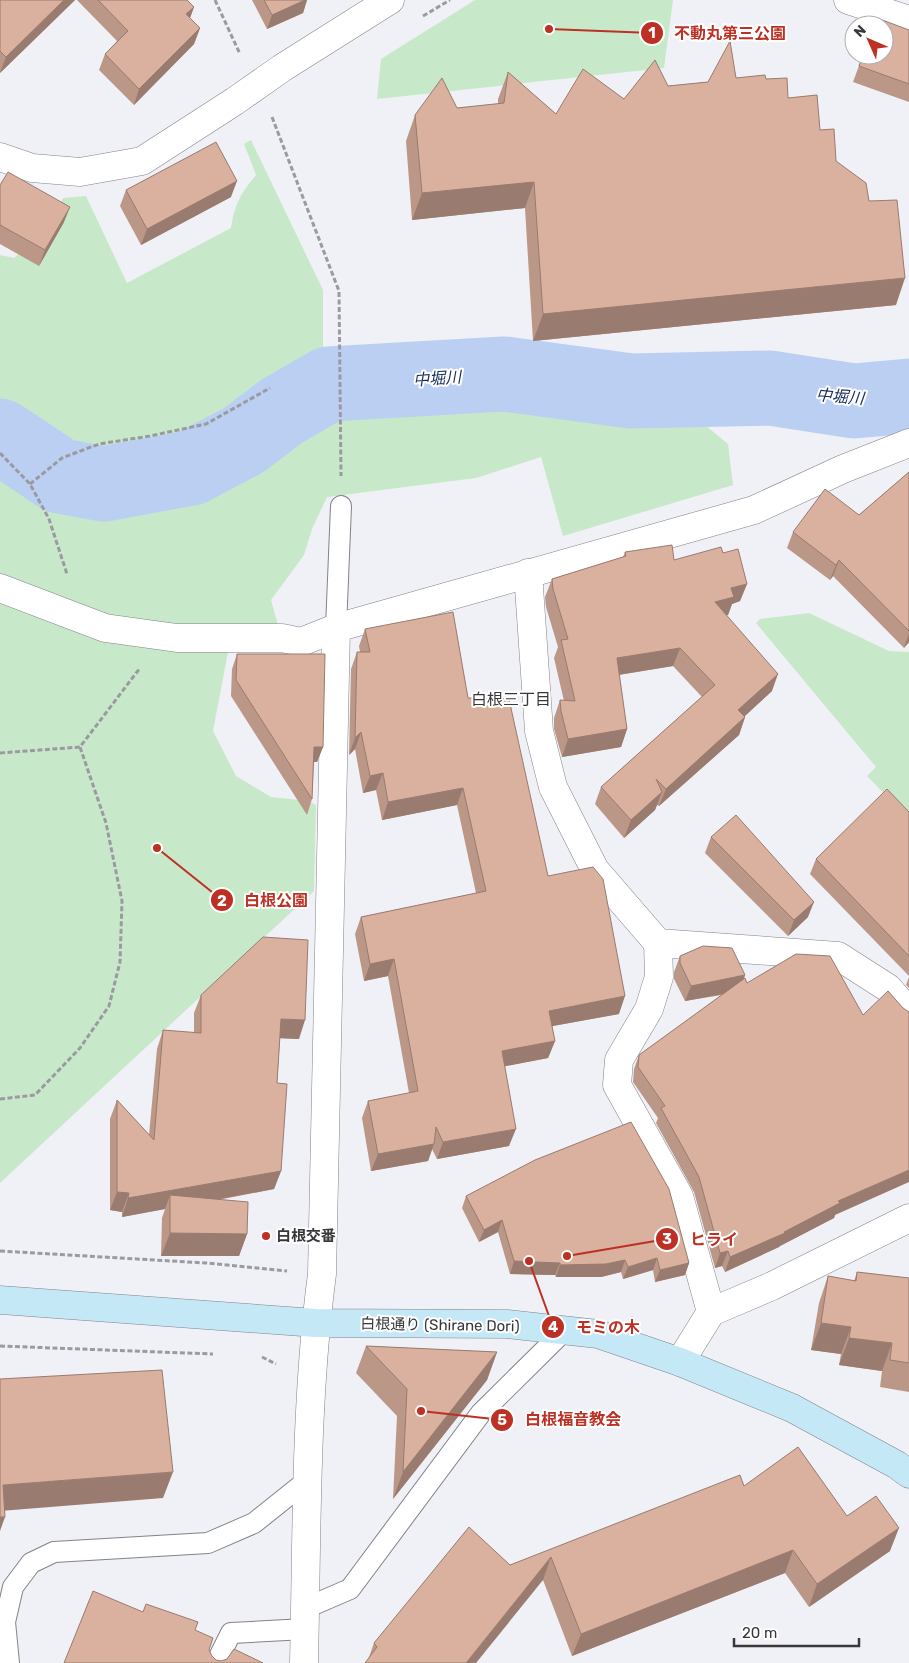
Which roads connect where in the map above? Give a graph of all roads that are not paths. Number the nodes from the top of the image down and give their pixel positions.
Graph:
1 (390, 0) edge
2 (848, 0) edge
3 (909, 20) edge
4 (0, 157) edge
5 (909, 443) edge
6 (341, 506) road end
7 (528, 573) junction
8 (0, 588) edge
9 (336, 628) junction
10 (658, 943) junction
11 (909, 1012) edge
12 (909, 1218) edge
13 (0, 1300) edge
14 (711, 1312) junction
15 (316, 1323) junction
16 (564, 1331) junction
17 (680, 1362) junction
18 (909, 1474) edge
19 (309, 1479) junction
20 (305, 1618) junction
21 (9, 1663) edge
22 (216, 1663) edge
23 (304, 1663) edge

1 - 4 street
2 - 3 street
5 - 7 street
6 - 9 lane
7 - 9 street
7 - 10 street
8 - 9 street
9 - 15 street
10 - 11 street
10 - 14 street
12 - 14 street
13 - 15 street, 白根通り (Shirane Dori)
14 - 17 street
15 - 16 street, 白根通り (Shirane Dori)
15 - 19 street
16 - 17 street, 白根通り (Shirane Dori)
16 - 20 lane
17 - 18 street, 白根通り (Shirane Dori)
19 - 20 street
19 - 21 lane
20 - 22 lane
20 - 23 street

